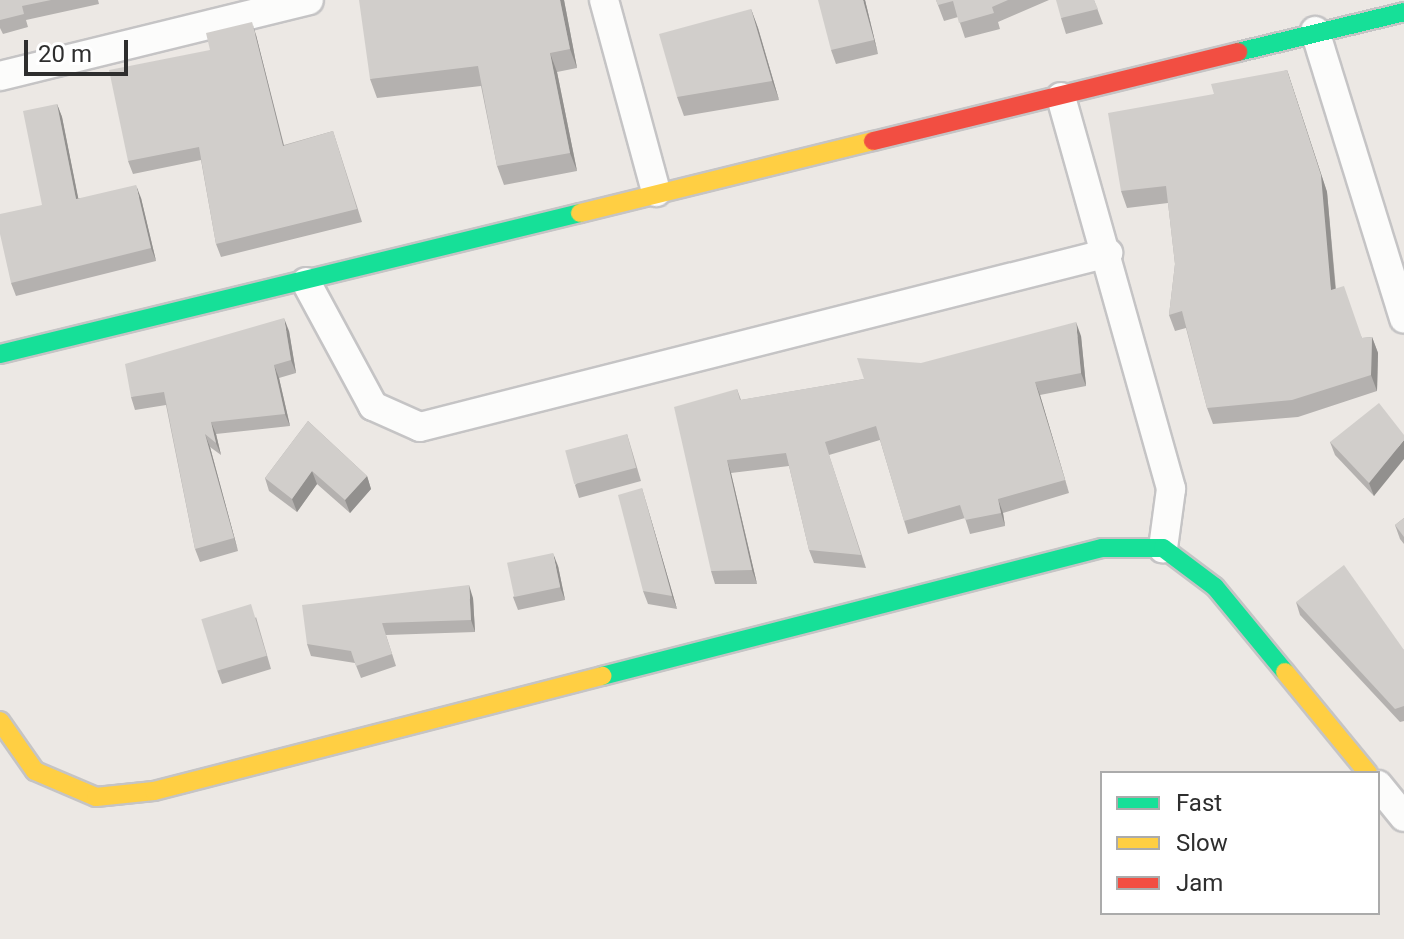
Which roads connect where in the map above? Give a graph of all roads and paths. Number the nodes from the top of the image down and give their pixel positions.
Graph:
1 (309, 0) edge
2 (604, 0) edge
3 (1404, 12) edge
4 (1315, 31) junction
5 (0, 76) edge
6 (1061, 97) junction
7 (656, 192) junction
8 (1108, 253) junction
9 (306, 282) junction
10 (1404, 319) edge
11 (0, 354) edge
12 (1163, 548) junction
13 (0, 721) edge
14 (1366, 771) edge
15 (1380, 787) edge
16 (1404, 817) edge

1 - 5 street
2 - 7 street
3 - 4 street
4 - 6 street
4 - 10 street
6 - 7 street
6 - 8 street
7 - 9 street
8 - 9 street
8 - 12 street
9 - 11 street
12 - 13 street
12 - 14 street
15 - 16 street

